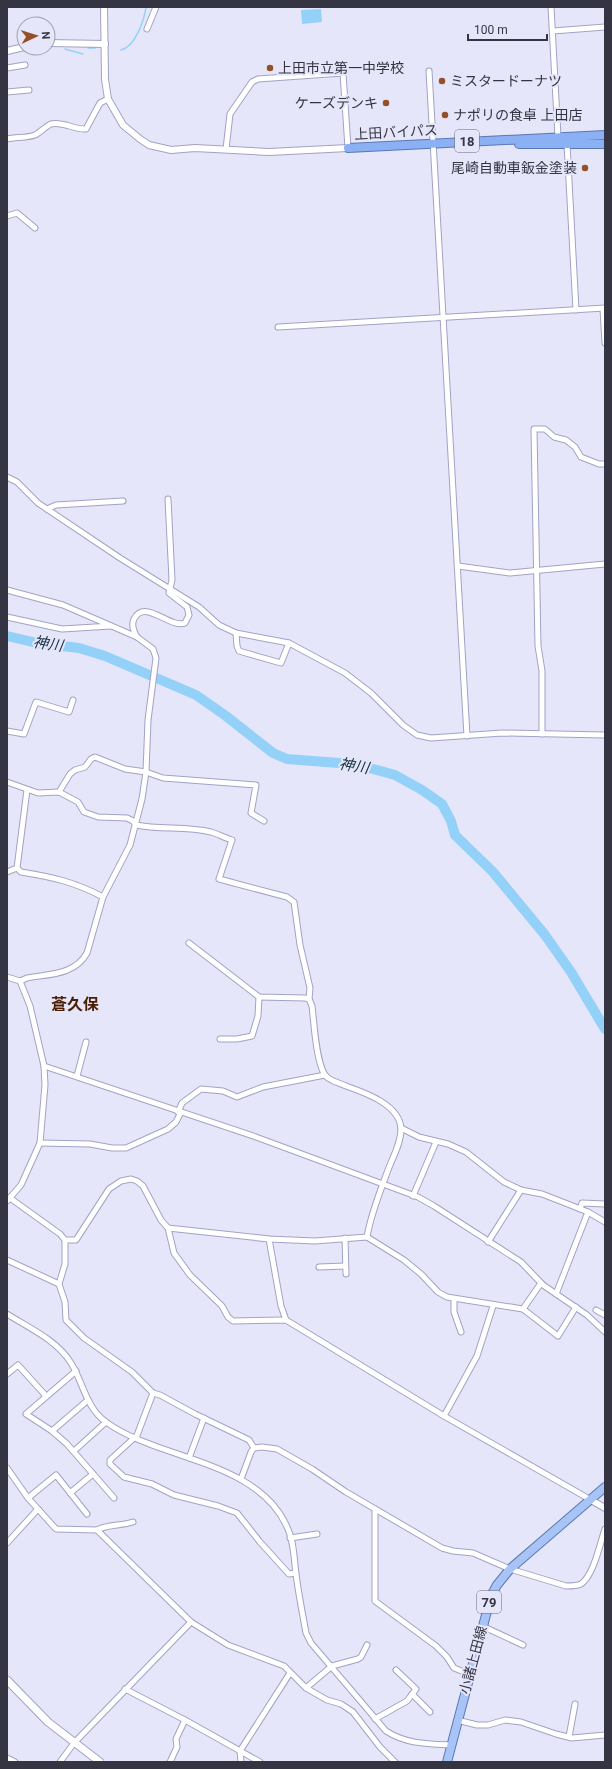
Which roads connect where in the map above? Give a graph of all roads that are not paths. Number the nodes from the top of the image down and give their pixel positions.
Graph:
1 (104, 7) edge
2 (156, 7) edge
3 (551, 7) edge
4 (605, 27) edge
5 (147, 29) dead end
6 (553, 31) junction
7 (56, 43) edge
8 (105, 44) junction
9 (25, 65) dead end
10 (7, 68) edge
11 (429, 71) dead end
12 (29, 90) dead end
13 (7, 92) edge
14 (108, 99) junction
15 (605, 135) edge
16 (558, 137) junction
17 (7, 139) edge
18 (567, 144) junction
19 (605, 144) edge
20 (433, 146) junction
21 (348, 148) junction
22 (226, 149) junction
23 (7, 216) edge
24 (35, 228) dead end
25 (604, 308) edge
26 (576, 310) junction
27 (443, 317) junction
28 (278, 327) dead end
29 (605, 343) edge
30 (605, 464) edge
31 (7, 476) edge
32 (168, 499) dead end
33 (123, 501) dead end
34 (47, 509) junction
35 (605, 564) edge
36 (458, 566) junction
37 (537, 570) junction
38 (170, 588) junction
39 (7, 590) edge
40 (7, 617) edge
41 (111, 626) junction
42 (236, 633) junction
43 (138, 637) junction
44 (289, 643) junction
45 (73, 700) dead end
46 (7, 731) edge
47 (542, 734) junction
48 (605, 734) edge
49 (467, 736) junction
50 (146, 772) junction
51 (7, 782) edge
52 (27, 790) junction
53 (59, 792) junction
54 (264, 821) dead end
55 (136, 825) junction
56 (17, 868) junction
57 (7, 872) edge
58 (103, 897) junction
59 (188, 943) dead end
60 (7, 977) edge
61 (20, 981) junction
62 (259, 997) junction
63 (309, 999) junction
64 (220, 1039) dead end
65 (86, 1042) dead end
66 (44, 1066) junction
67 (325, 1075) junction
68 (77, 1076) junction
69 (179, 1112) junction
70 (401, 1128) junction
71 (436, 1142) junction
72 (40, 1143) junction
73 (383, 1183) junction
74 (521, 1190) junction
75 (413, 1196) junction
76 (9, 1199) edge
77 (605, 1204) edge
78 (580, 1209) junction
79 (588, 1212) junction
80 (605, 1222) edge
81 (168, 1228) junction
82 (367, 1236) junction
83 (344, 1238) junction
84 (269, 1239) junction
85 (65, 1240) junction
86 (488, 1242) junction
87 (7, 1260) edge
88 (345, 1266) junction
89 (319, 1267) dead end
90 (346, 1274) dead end
91 (541, 1283) junction
92 (59, 1284) junction
93 (556, 1294) junction
94 (454, 1300) junction
95 (493, 1306) junction
96 (576, 1307) junction
97 (523, 1309) junction
98 (596, 1310) dead end
99 (7, 1314) edge
100 (605, 1315) edge
101 (286, 1320) junction
102 (461, 1332) dead end
103 (605, 1332) edge
104 (76, 1371) junction
105 (7, 1374) edge
106 (153, 1393) junction
107 (46, 1396) junction
108 (88, 1400) junction
109 (444, 1416) junction
110 (204, 1418) junction
111 (106, 1422) junction
112 (52, 1431) junction
113 (135, 1438) junction
114 (254, 1448) junction
115 (74, 1451) junction
116 (189, 1458) junction
117 (7, 1468) edge
118 (93, 1474) junction
119 (241, 1479) junction
120 (605, 1487) edge
121 (70, 1493) junction
122 (28, 1498) junction
123 (114, 1498) dead end
124 (591, 1500) junction
125 (605, 1508) edge
126 (38, 1509) junction
127 (375, 1509) junction
128 (87, 1514) dead end
129 (133, 1522) dead end
130 (605, 1529) edge
131 (97, 1530) junction
132 (317, 1534) dead end
133 (290, 1538) junction
134 (7, 1543) edge
135 (510, 1569) junction
136 (296, 1573) junction
137 (191, 1622) junction
138 (482, 1626) junction
139 (367, 1645) dead end
140 (523, 1646) dead end
141 (332, 1666) junction
142 (396, 1670) dead end
143 (290, 1673) junction
144 (469, 1674) junction
145 (7, 1680) edge
146 (306, 1688) junction
147 (125, 1689) junction
148 (412, 1694) junction
149 (575, 1704) dead end
150 (430, 1712) dead end
151 (375, 1719) junction
152 (185, 1720) junction
153 (457, 1720) junction
154 (605, 1734) edge
155 (569, 1737) junction
156 (74, 1743) junction
157 (451, 1745) junction
158 (240, 1751) junction
159 (7, 1758) edge
160 (15, 1762) edge
161 (60, 1762) edge
162 (100, 1762) edge
163 (170, 1762) edge
164 (240, 1762) edge
165 (260, 1762) edge
166 (395, 1762) edge
167 (447, 1762) edge

1 - 8 street
2 - 5 street
3 - 6 street
4 - 6 street
6 - 16 street
7 - 8 street
8 - 14 street
9 - 10 street
11 - 20 street
12 - 13 street
14 - 17 street
14 - 22 street
15 - 16 highway, 上田バイパス / 18
16 - 20 highway, 上田バイパス / 18
18 - 19 highway, 上田バイパス / 18
18 - 20 highway, 上田バイパス / 18
18 - 26 street
20 - 21 highway, 上田バイパス / 18
20 - 27 street
21 - 22 street
21 - 22 street
23 - 24 street
25 - 26 street
25 - 29 street
26 - 27 street
27 - 28 street
27 - 36 street
30 - 37 street
31 - 34 street
32 - 38 street
33 - 34 street
34 - 38 street
35 - 37 street
36 - 37 street
36 - 49 street
37 - 47 street
38 - 42 street
38 - 43 street
39 - 41 street
40 - 41 street
41 - 43 street
42 - 44 street
42 - 44 street
43 - 50 street
44 - 49 street
45 - 46 street
47 - 48 street
47 - 49 street
50 - 53 street
50 - 54 street
50 - 55 street
51 - 52 street
52 - 53 street
52 - 56 street
53 - 55 street
55 - 58 street
55 - 63 street
56 - 57 street
56 - 58 street
58 - 61 street
59 - 62 street
60 - 61 street
61 - 66 street
62 - 63 street
62 - 64 street
63 - 67 street
65 - 68 street
66 - 68 street
66 - 72 street
67 - 69 street
67 - 70 street
68 - 69 street
69 - 72 street
69 - 73 street
70 - 71 street
70 - 73 street
71 - 74 street
71 - 75 street
72 - 76 street
73 - 75 street
73 - 82 street
74 - 78 street
74 - 86 street
75 - 86 street
76 - 85 street
77 - 78 street
78 - 79 street
79 - 80 street
79 - 93 street
81 - 84 street
81 - 85 street
81 - 101 street
82 - 83 street
82 - 94 street
83 - 84 street
83 - 88 street
84 - 101 street
85 - 92 street
86 - 91 street
87 - 92 street
88 - 89 street
88 - 90 street
91 - 93 street
91 - 97 street
92 - 106 street
93 - 96 street
94 - 95 street
94 - 102 street
95 - 97 street
95 - 109 street
96 - 97 street
96 - 103 street
98 - 100 street
99 - 104 street
101 - 109 street
104 - 107 street
104 - 108 street
105 - 107 street
106 - 110 street
106 - 113 street
107 - 112 street
108 - 111 street
108 - 112 street
109 - 124 street
110 - 114 street
110 - 116 street
111 - 113 street
111 - 115 street
112 - 115 street
113 - 116 street
113 - 136 street
114 - 119 street
114 - 127 street
115 - 118 street
116 - 119 street
117 - 122 street
118 - 121 street
118 - 123 street
119 - 133 street
120 - 124 main road, 小諸上田線 / 79
121 - 122 street
121 - 128 street
122 - 126 street
124 - 125 street
124 - 135 main road, 小諸上田線 / 79
126 - 131 street
126 - 134 street
127 - 135 street
127 - 144 street
129 - 131 street
130 - 135 street
131 - 137 street
132 - 133 street
133 - 136 street
135 - 138 main road, 小諸上田線 / 79
136 - 141 street
137 - 143 street
137 - 147 street
138 - 140 street
138 - 144 main road, 小諸上田線 / 79
139 - 141 street
141 - 146 street
141 - 151 street
142 - 148 street
143 - 146 street
143 - 158 street
144 - 153 main road, 小諸上田線 / 79
145 - 156 main road
146 - 166 street
147 - 152 street
147 - 156 street
148 - 150 street
148 - 151 street
149 - 155 street
151 - 157 street
152 - 158 street
152 - 163 street
153 - 155 street
153 - 157 main road, 小諸上田線 / 79
154 - 155 street
156 - 161 street
156 - 162 main road
157 - 167 main road, 小諸上田線 / 79
158 - 164 street
158 - 165 street
159 - 160 street

